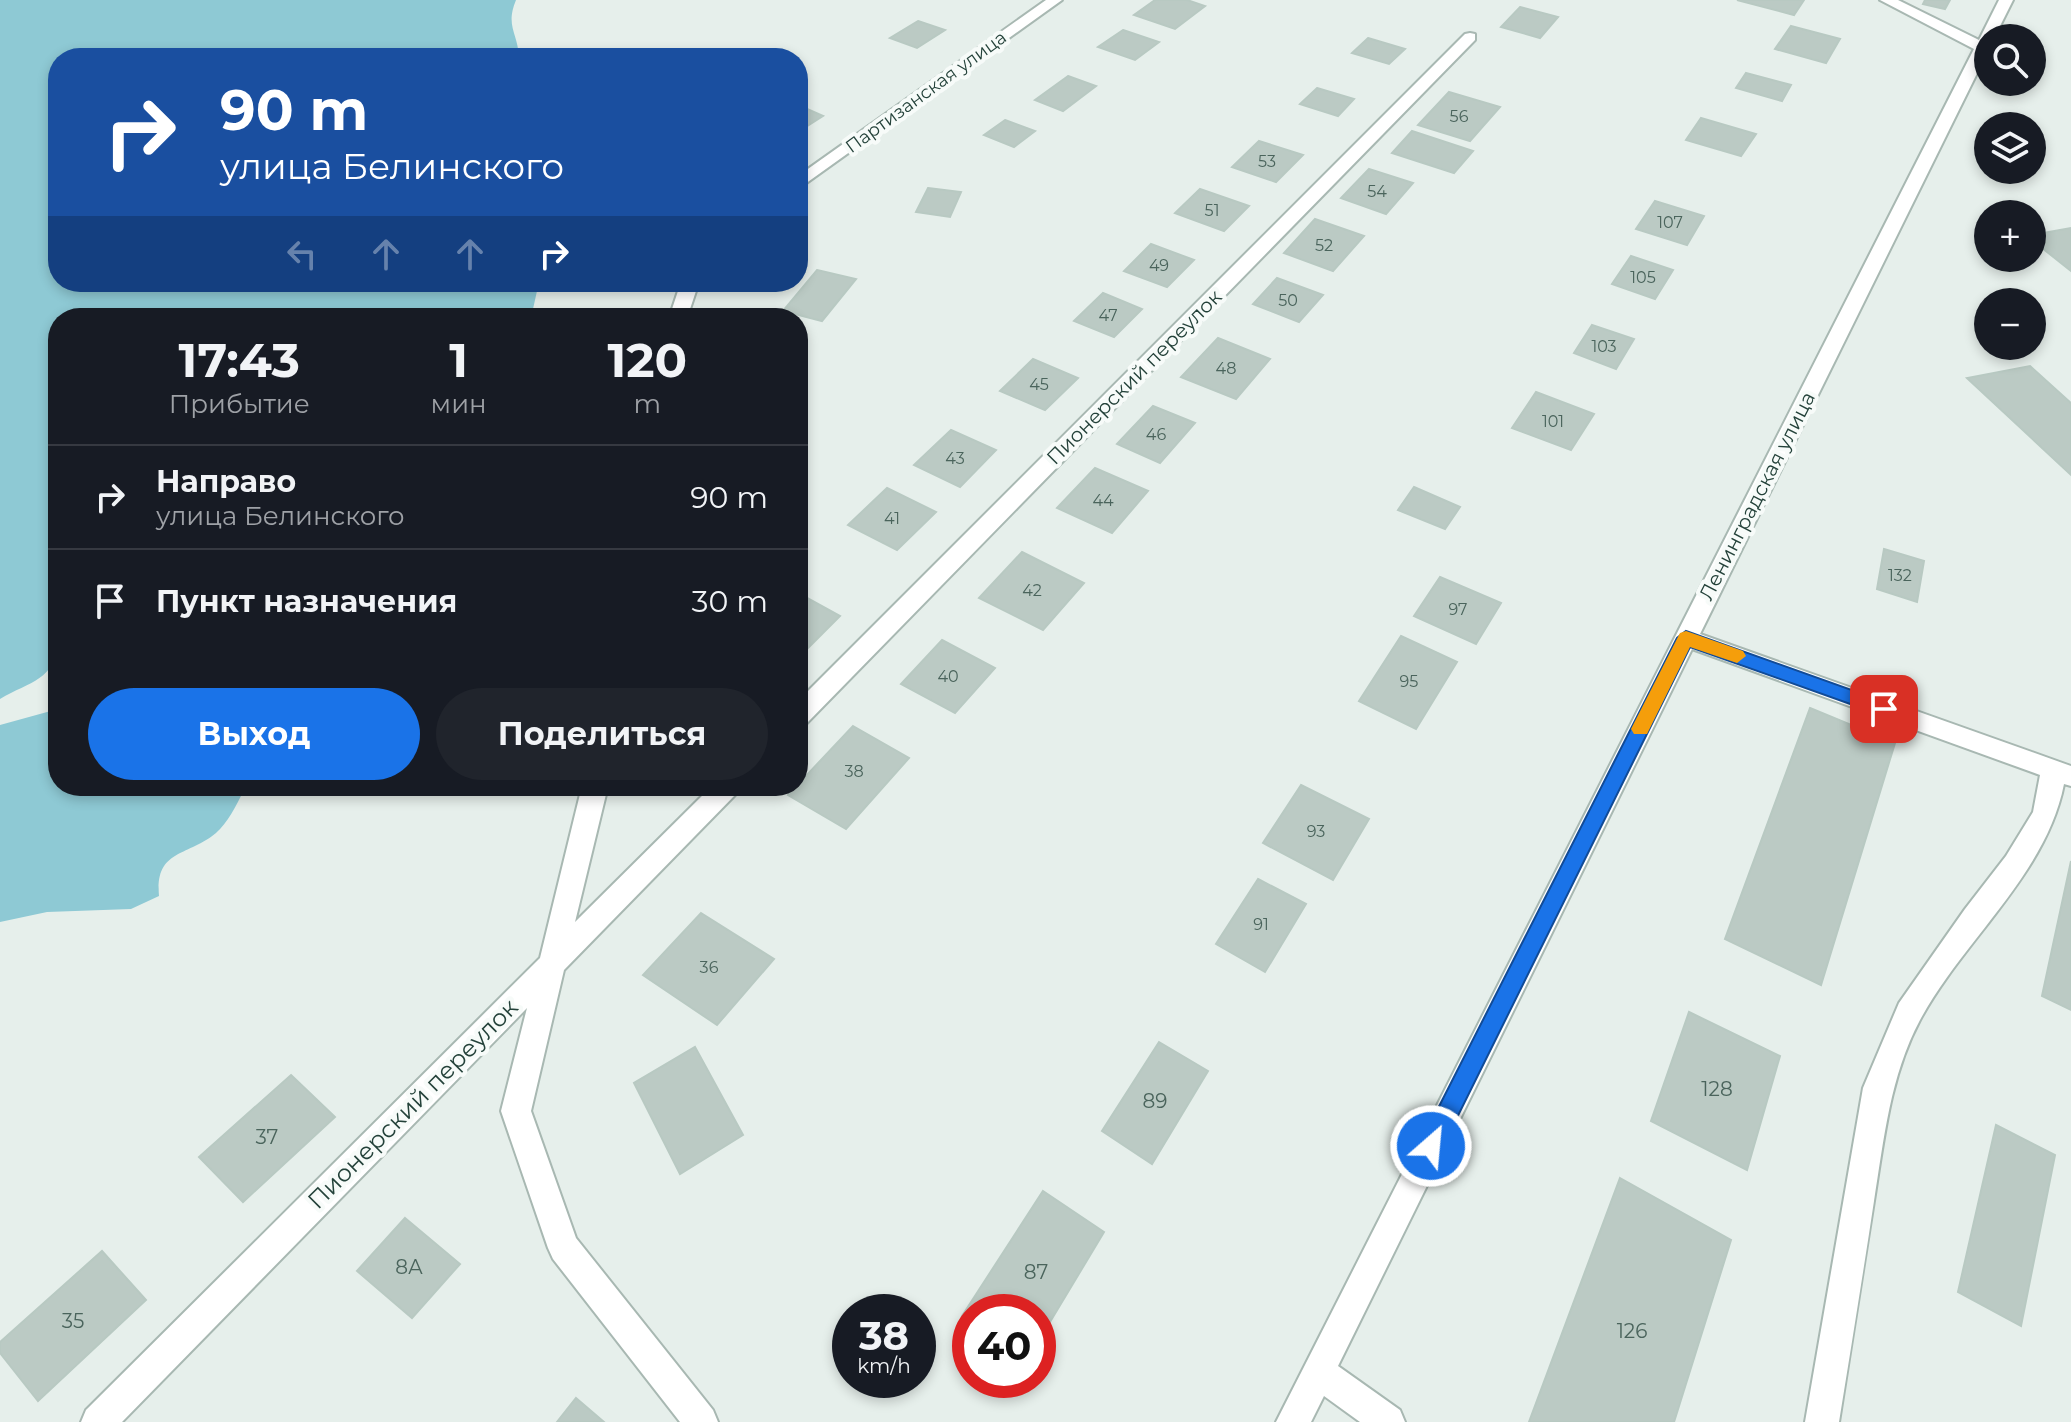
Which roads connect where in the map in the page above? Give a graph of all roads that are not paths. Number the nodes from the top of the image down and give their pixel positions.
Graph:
1 (1055, 0) edge
2 (1887, 0) edge
3 (2006, 0) edge
4 (1994, 24) edge
5 (1470, 37) dead end
6 (1974, 43) edge
7 (1974, 63) edge
8 (808, 177) edge
9 (1686, 638) junction
10 (808, 706) edge
11 (2063, 773) edge
12 (593, 796) edge
13 (718, 796) edge
14 (552, 964) junction
15 (1318, 1372) junction
16 (98, 1422) edge
17 (701, 1422) edge
18 (1293, 1422) edge
19 (1388, 1422) edge
20 (1822, 1422) edge

1 - 8 street, Партизанская улица
2 - 6 street
3 - 4 street, Ленинградская улица
5 - 10 street, Пионерский переулок
7 - 9 street, Ленинградская улица
9 - 11 street
9 - 15 street, Ленинградская улица
11 - 20 street
12 - 14 street
13 - 14 street, Пионерский переулок
14 - 16 street, Пионерский переулок
14 - 17 street
15 - 18 street, Ленинградская улица
15 - 19 street

